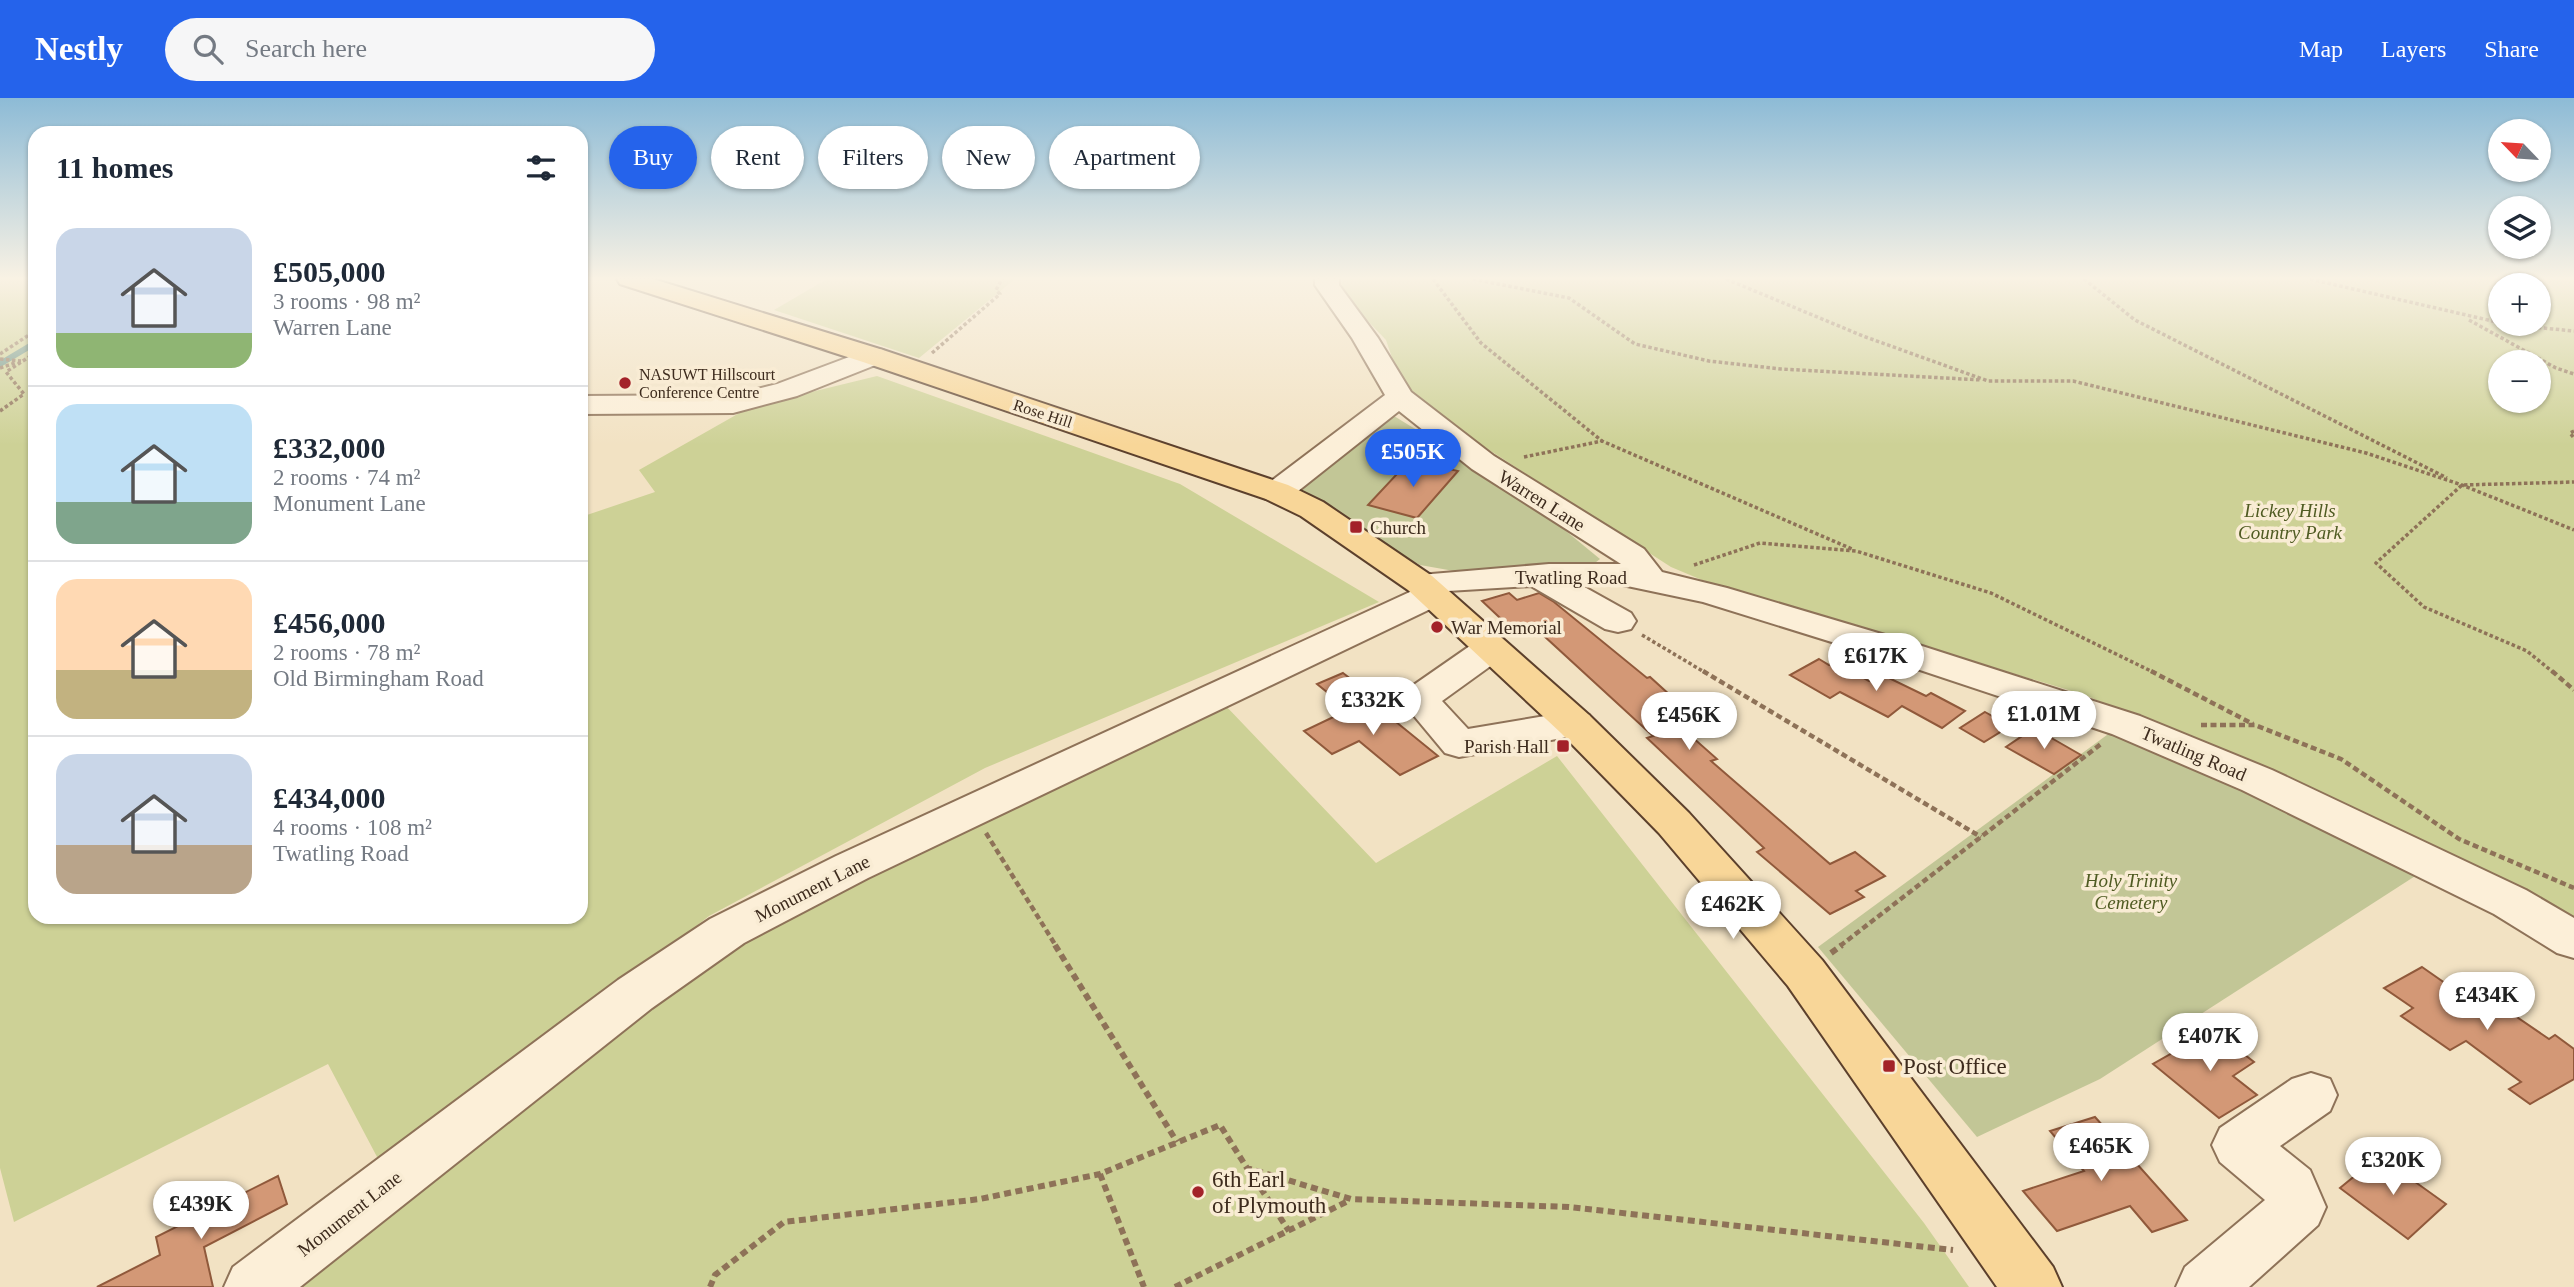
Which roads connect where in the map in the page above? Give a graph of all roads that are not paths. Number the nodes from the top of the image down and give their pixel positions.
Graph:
1 (805, 334) edge
2 (1362, 334) edge
3 (873, 356) junction
4 (1400, 397) junction
5 (588, 405) edge
6 (1276, 492) junction
7 (1538, 575) junction
8 (1650, 579) junction
9 (1427, 589) junction
10 (1618, 621) road end
11 (1490, 649) junction
12 (1575, 724) junction
13 (2574, 940) edge
14 (2311, 1095) dead end
15 (2021, 1271) edge
16 (254, 1287) edge
17 (2206, 1287) edge

1 - 3 main road, Rose Hill
2 - 4 street, Warren Lane
3 - 5 street
3 - 6 main road, Rose Hill
4 - 6 street
4 - 8 street, Warren Lane
6 - 9 main road, Rose Hill
7 - 8 street, Twatling Road
7 - 9 street, Twatling Road
7 - 10 street
8 - 13 street, Twatling Road
9 - 11 main road, Rose Hill
9 - 16 street, Monument Lane
11 - 12 main road, Rose Hill
11 - 12 street
12 - 15 main road, Rose Hill
14 - 17 street

